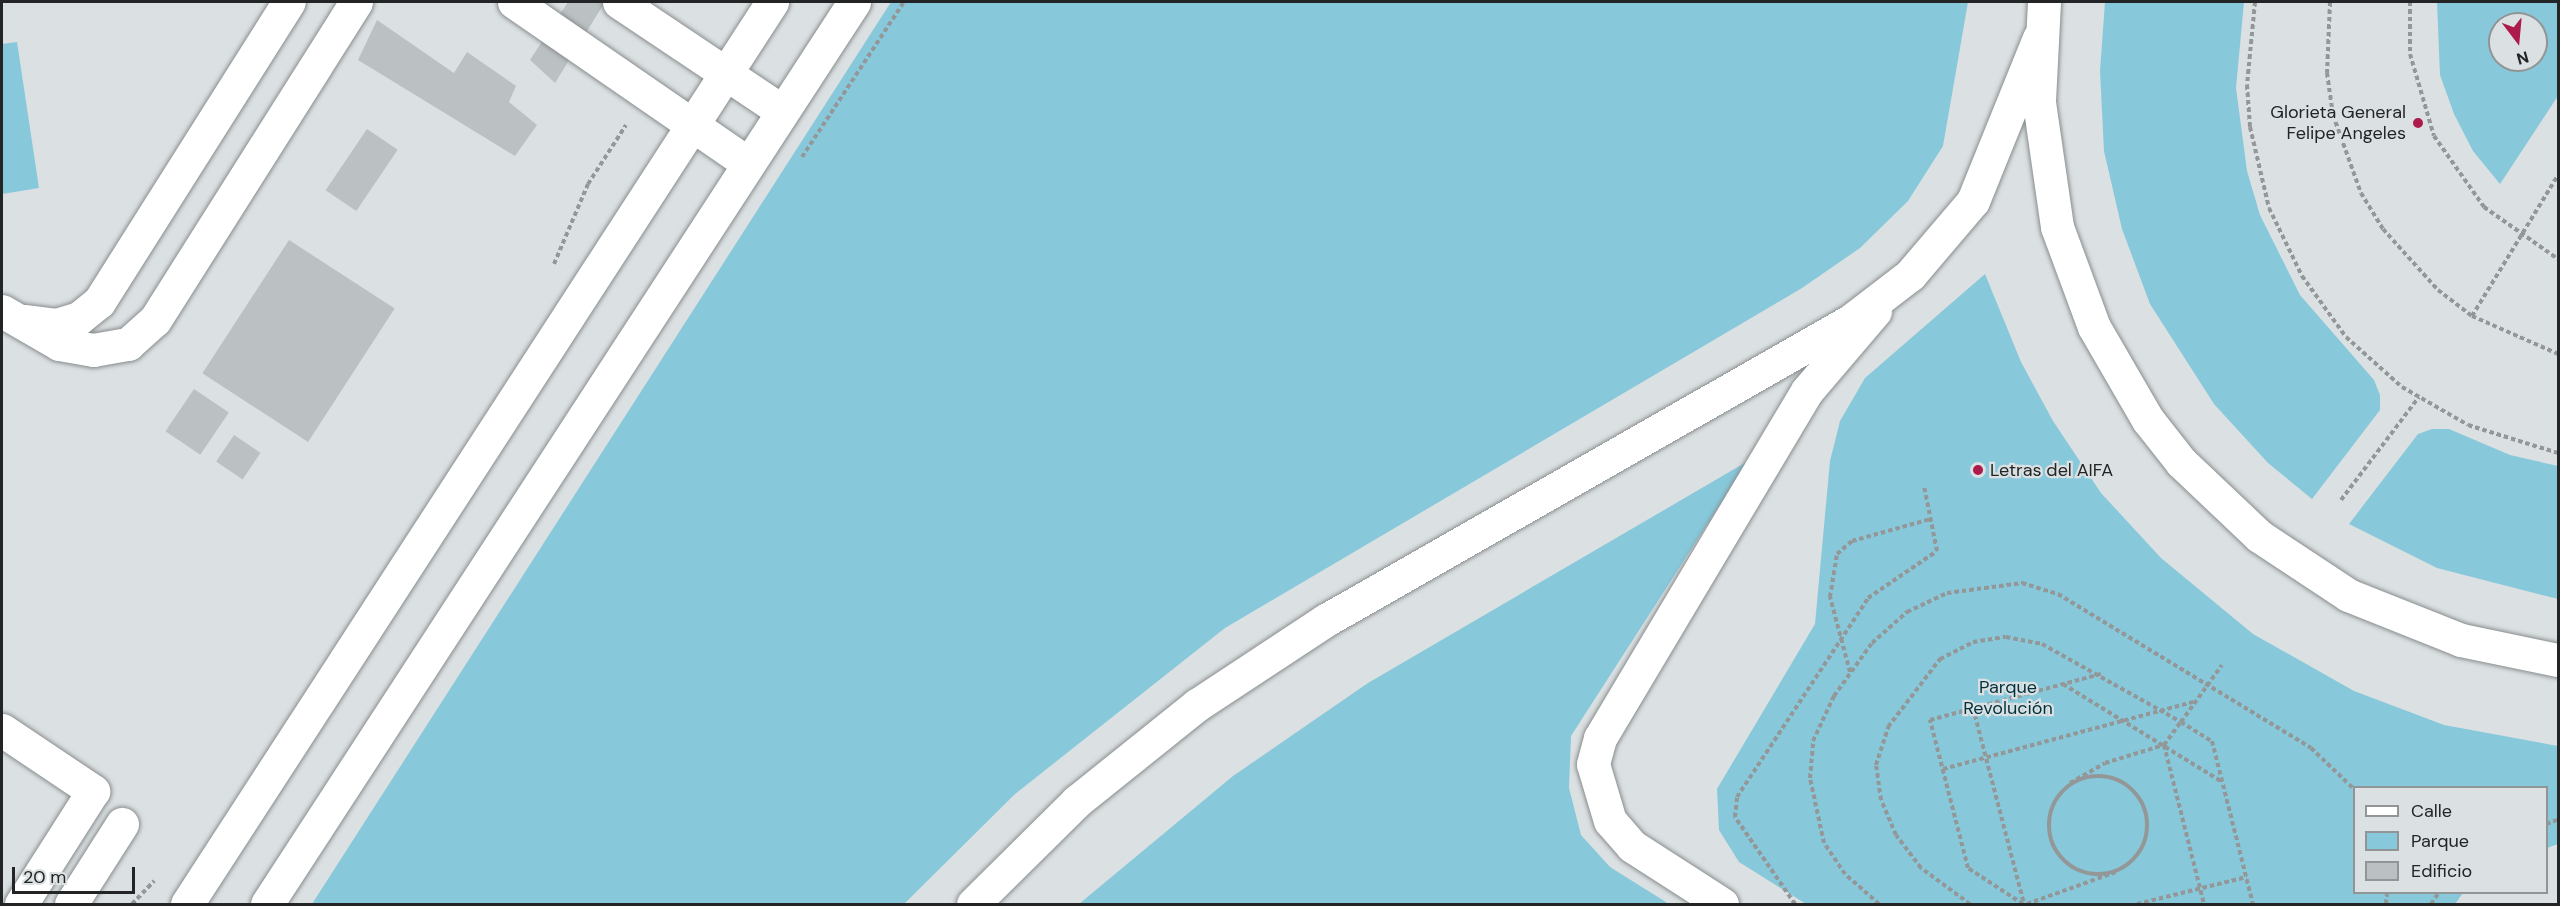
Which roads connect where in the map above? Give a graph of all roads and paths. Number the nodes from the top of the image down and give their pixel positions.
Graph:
1 (290, 2) edge
2 (356, 2) edge
3 (514, 2) edge
4 (619, 2) edge
5 (772, 2) edge
6 (854, 2) edge
7 (2044, 2) edge
8 (2255, 2) edge
9 (2330, 2) edge
10 (2410, 2) edge
11 (2039, 38) junction
12 (725, 75) junction
13 (782, 111) junction
14 (692, 126) junction
15 (747, 164) junction
16 (2559, 175) edge
17 (2520, 237) junction
18 (2559, 259) edge
19 (1910, 275) junction
20 (2472, 315) junction
21 (9, 316) edge
22 (2559, 354) edge
23 (2419, 397) junction
24 (2559, 453) edge
25 (1924, 486) dead end
26 (2341, 500) dead end
27 (1931, 519) junction
28 (1840, 634) junction
29 (2559, 660) edge
30 (2222, 665) dead end
31 (1851, 673) junction
32 (2102, 674) junction
33 (2209, 683) junction
34 (2063, 684) junction
35 (2196, 701) junction
36 (1973, 707) junction
37 (2162, 711) junction
38 (2122, 721) junction
39 (2181, 722) junction
40 (2, 730) edge
41 (2164, 746) junction
42 (1987, 757) junction
43 (1942, 769) junction
44 (2223, 782) junction
45 (2353, 787) edge
46 (2059, 795) junction
47 (122, 824) dead end
48 (2124, 866) junction
49 (2247, 877) junction
50 (2200, 888) junction
51 (21, 904) edge
52 (71, 904) edge
53 (187, 904) edge
54 (267, 904) edge
55 (973, 904) edge
56 (1722, 904) edge
57 (1795, 904) edge
58 (1879, 904) edge
59 (1970, 904) edge
60 (2024, 904) edge
61 (2137, 904) edge
62 (2204, 904) edge
63 (2253, 904) edge

1 - 21 main road
2 - 21 main road
3 - 14 main road
4 - 12 main road
5 - 12 main road
6 - 13 main road
7 - 11 main road
8 - 23 path
9 - 20 path
10 - 17 path
11 - 19 main road
11 - 29 main road
12 - 13 main road
12 - 14 main road
13 - 15 main road
14 - 15 main road
14 - 53 main road
15 - 54 main road
16 - 17 path
17 - 18 path
17 - 20 path
19 - 55 main road
19 - 56 main road
20 - 22 path
23 - 24 path
23 - 26 path
25 - 27 path
27 - 28 path
27 - 28 path
28 - 31 path
28 - 57 path
30 - 33 path
31 - 33 path
31 - 58 path
32 - 34 path
32 - 37 path
32 - 59 path
33 - 35 path
33 - 45 path
34 - 36 path
34 - 38 path
35 - 37 path
35 - 39 path
36 - 42 path
36 - 43 path
37 - 38 path
37 - 39 path
38 - 41 path
38 - 42 path
39 - 41 path
39 - 44 path
40 - 51 main road
41 - 44 path
41 - 46 path
41 - 50 path
42 - 43 path
42 - 60 path
43 - 60 path
44 - 49 path
46 - 48 path
46 - 48 path
47 - 52 main road
48 - 60 path
49 - 50 path
49 - 63 path
50 - 61 path
50 - 62 path

